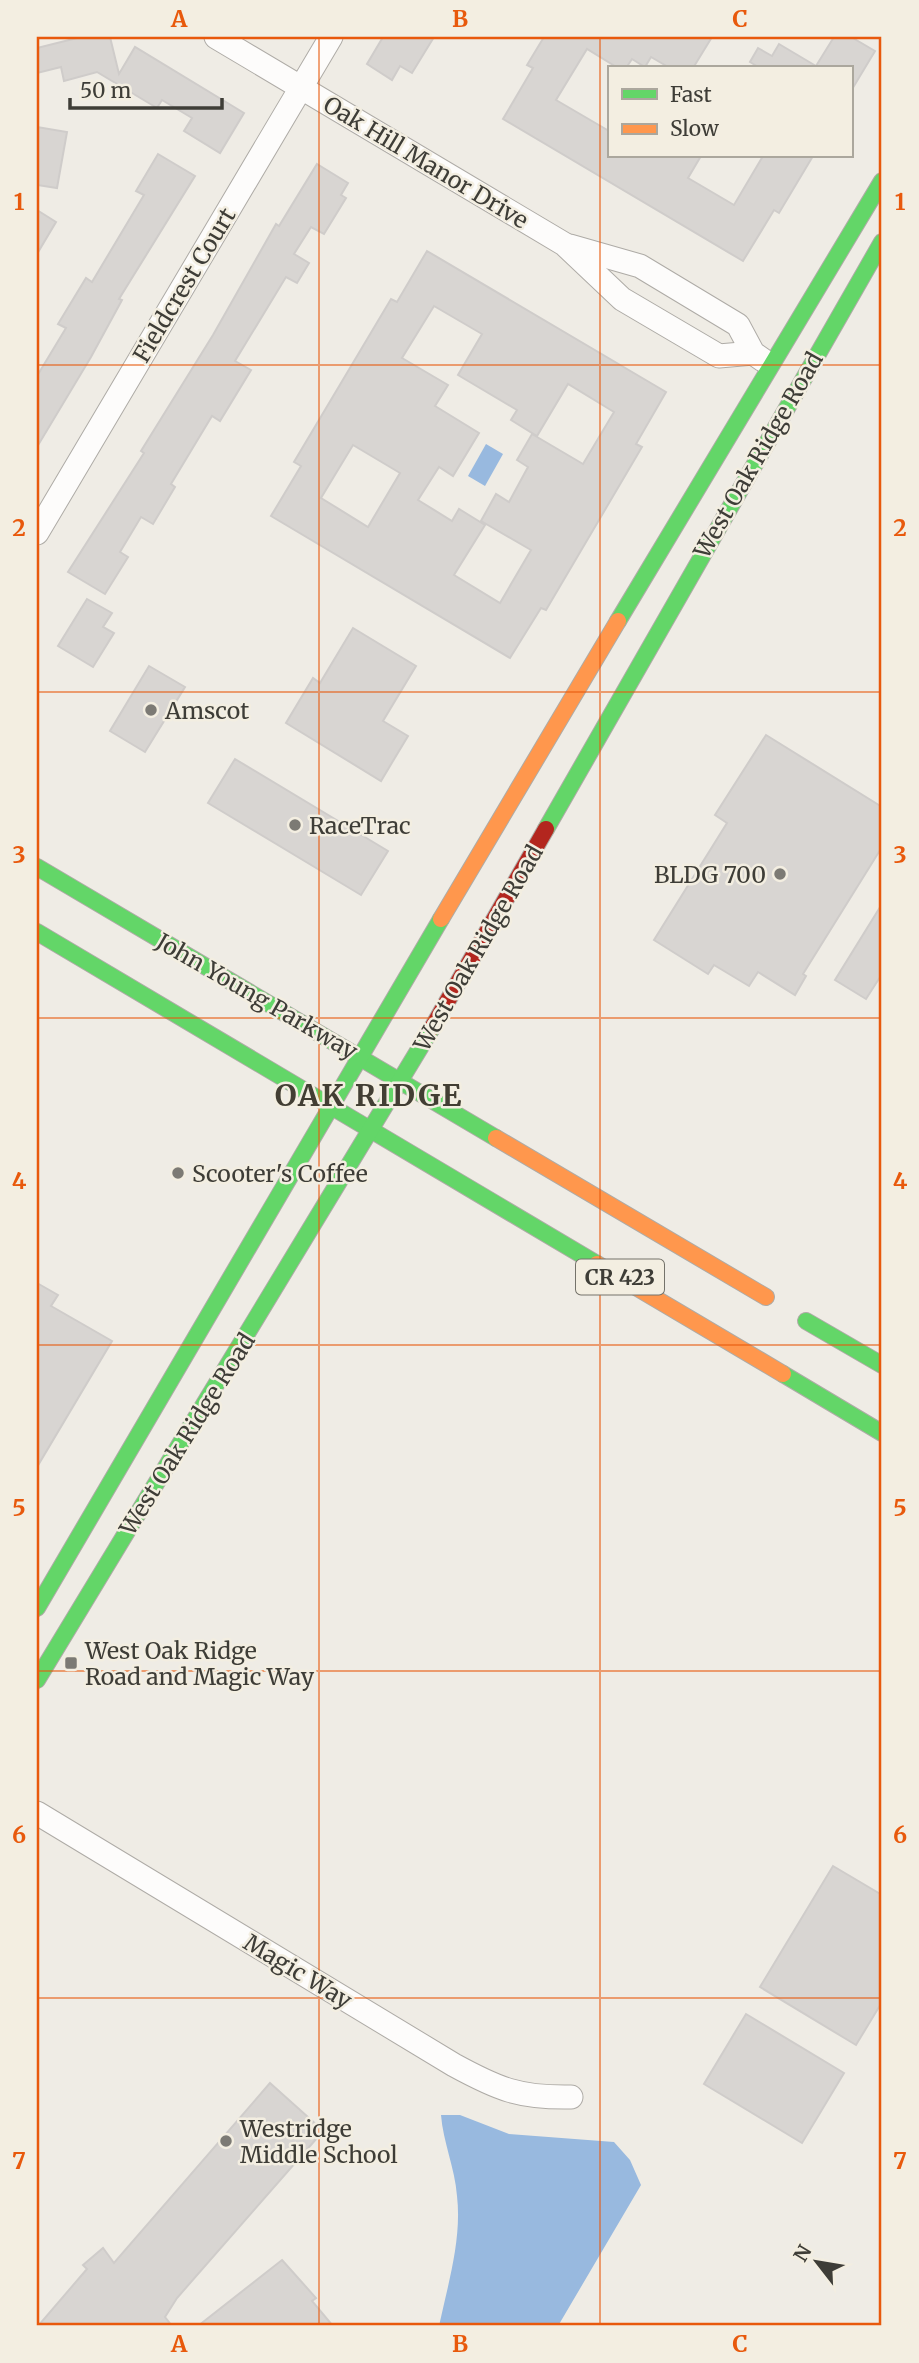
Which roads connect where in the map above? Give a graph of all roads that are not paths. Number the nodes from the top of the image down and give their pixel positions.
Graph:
1 (216, 37) edge
2 (331, 37) edge
3 (301, 88) junction
4 (882, 181) edge
5 (882, 242) edge
6 (564, 244) junction
7 (762, 359) junction
8 (37, 533) edge
9 (670, 565) dead end
10 (663, 594) dead end
11 (667, 616) junction
12 (37, 867) edge
13 (37, 932) edge
14 (362, 1058) junction
15 (401, 1082) junction
16 (333, 1106) junction
17 (373, 1130) junction
18 (766, 1297) dead end
19 (806, 1321) dead end
20 (882, 1365) edge
21 (882, 1433) edge
22 (37, 1608) edge
23 (37, 1680) edge
24 (37, 1813) edge
25 (571, 2097) dead end

1 - 3 street, Oak Hill Manor Drive
2 - 3 street, Fieldcrest Court
3 - 6 street, Oak Hill Manor Drive
3 - 8 street, Fieldcrest Court
4 - 7 main road, West Oak Ridge Road
5 - 11 main road, West Oak Ridge Road
6 - 7 street, Oak Hill Manor Drive
6 - 7 street, Oak Hill Manor Drive
7 - 9 main road
7 - 14 main road, West Oak Ridge Road
10 - 11 main road
11 - 15 main road, West Oak Ridge Road
12 - 14 main road, John Young Parkway / CR 423
13 - 16 main road, CR 423
14 - 15 main road, John Young Parkway / CR 423
14 - 16 main road, West Oak Ridge Road
15 - 17 main road, West Oak Ridge Road
15 - 18 main road, John Young Parkway / CR 423
16 - 17 main road, CR 423
16 - 22 main road, West Oak Ridge Road
17 - 21 main road, CR 423
17 - 23 main road, West Oak Ridge Road
19 - 20 main road
24 - 25 street, Magic Way

